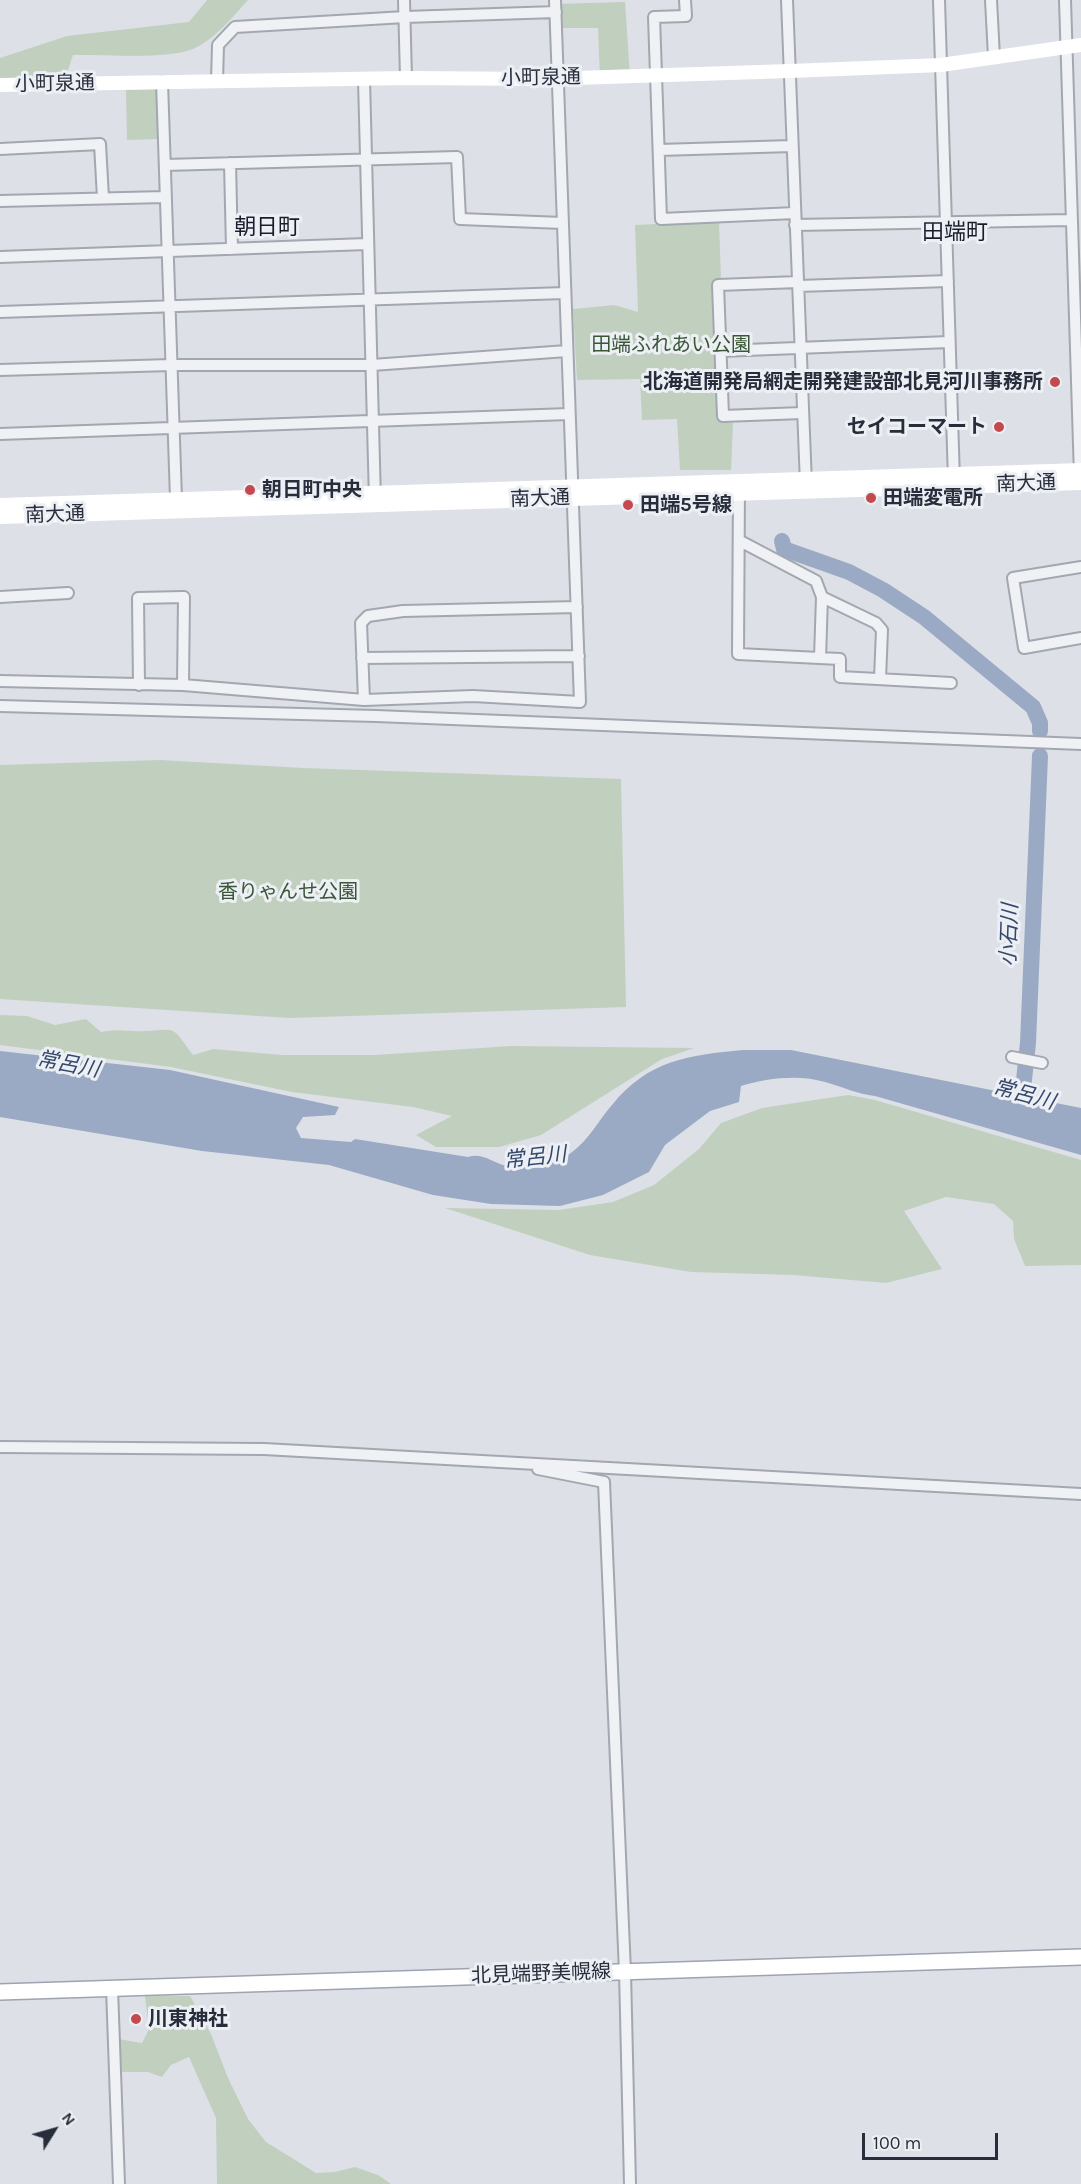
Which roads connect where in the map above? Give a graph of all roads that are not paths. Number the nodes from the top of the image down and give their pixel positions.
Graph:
1 (404, 0) edge
2 (555, 0) edge
3 (685, 0) edge
4 (787, 0) edge
5 (939, 0) edge
6 (991, 0) edge
7 (1065, 0) edge
8 (556, 12) junction
9 (405, 17) junction
10 (1074, 46) edge
11 (994, 57) junction
12 (941, 64) junction
13 (790, 71) junction
14 (655, 75) junction
15 (406, 78) junction
16 (557, 78) junction
17 (364, 80) junction
18 (217, 81) junction
19 (162, 82) junction
20 (0, 85) edge
21 (792, 146) junction
22 (0, 149) edge
23 (659, 150) junction
24 (365, 159) junction
25 (230, 163) junction
26 (165, 165) junction
27 (165, 197) junction
28 (103, 198) junction
29 (0, 201) edge
30 (795, 219) junction
31 (1071, 220) junction
32 (562, 223) junction
33 (946, 223) junction
34 (367, 244) junction
35 (232, 249) junction
36 (168, 252) junction
37 (0, 257) edge
38 (948, 281) junction
39 (798, 284) junction
40 (564, 293) junction
41 (1078, 297) edge
42 (368, 301) junction
43 (170, 307) junction
44 (0, 312) edge
45 (949, 342) junction
46 (801, 347) junction
47 (1078, 349) edge
48 (567, 351) junction
49 (721, 351) junction
50 (171, 365) junction
51 (372, 365) junction
52 (0, 370) edge
53 (802, 413) junction
54 (569, 414) junction
55 (373, 421) junction
56 (174, 428) junction
57 (0, 434) edge
58 (1080, 476) edge
59 (954, 480) junction
60 (806, 484) junction
61 (739, 487) junction
62 (572, 492) junction
63 (375, 498) junction
64 (176, 499) junction
65 (0, 505) edge
66 (0, 517) edge
67 (740, 542) junction
68 (1081, 567) edge
69 (68, 593) dead end
70 (0, 597) edge
71 (822, 597) junction
72 (577, 607) junction
73 (1081, 638) edge
74 (579, 656) junction
75 (362, 658) junction
76 (820, 658) junction
77 (880, 679) junction
78 (0, 681) edge
79 (951, 683) dead end
80 (139, 685) junction
81 (183, 685) junction
82 (364, 700) junction
83 (0, 706) edge
84 (1081, 744) edge
85 (1012, 1057) dead end
86 (1042, 1063) dead end
87 (0, 1447) edge
88 (529, 1463) junction
89 (1081, 1494) edge
90 (1081, 1957) edge
91 (625, 1972) junction
92 (112, 1988) junction
93 (0, 1992) edge
94 (119, 2184) edge
95 (630, 2184) edge

1 - 9 street
2 - 8 street
3 - 14 street
4 - 13 street
5 - 12 street
6 - 11 street
7 - 10 street
8 - 9 street
8 - 16 street
9 - 15 street
9 - 18 street
10 - 11 street, 小町泉通
10 - 31 street
11 - 12 street, 小町泉通
12 - 13 street, 小町泉通
12 - 33 street
13 - 14 street, 小町泉通
13 - 21 street
14 - 16 street, 小町泉通
14 - 23 street
15 - 16 street, 小町泉通
15 - 17 street, 小町泉通
16 - 32 street
17 - 18 street, 小町泉通
17 - 24 street
18 - 19 street, 小町泉通
19 - 20 street, 小町泉通
19 - 26 street
21 - 23 street
21 - 30 street
22 - 28 street
23 - 30 street
24 - 25 street
24 - 32 street
24 - 34 street
25 - 26 street
25 - 35 street
26 - 27 street
27 - 28 street
27 - 36 street
28 - 29 street
30 - 33 street
30 - 39 street
31 - 33 street
31 - 41 street
32 - 40 street
33 - 38 street
34 - 35 street
34 - 42 street
35 - 36 street
36 - 37 street
36 - 43 street
38 - 39 street
38 - 45 street
39 - 46 street
39 - 49 street
40 - 42 street
40 - 48 street
41 - 47 street
42 - 43 street
42 - 51 street
43 - 44 street
43 - 50 street
45 - 46 street
45 - 59 street
46 - 49 street
46 - 53 street
47 - 58 street
48 - 51 street
48 - 54 street
49 - 53 street
50 - 51 street
50 - 52 street
50 - 56 street
51 - 55 street
53 - 60 street
54 - 55 street
54 - 62 street
55 - 56 street
55 - 63 street
56 - 57 street
56 - 64 street
58 - 59 street, 南大通
59 - 60 street, 南大通
60 - 61 street, 南大通
61 - 62 street, 南大通
61 - 67 street
62 - 63 street, 南大通
62 - 72 street
63 - 64 street, 南大通
63 - 66 street, 南大通
64 - 65 street, 南大通
67 - 71 street
67 - 76 street
68 - 73 street
69 - 70 street
71 - 76 street
71 - 77 street
72 - 74 street
72 - 75 street
74 - 75 street
74 - 82 street
75 - 82 street
76 - 77 street
77 - 79 street
78 - 80 street
80 - 81 street
80 - 81 street
81 - 82 street
83 - 84 street
85 - 86 street
87 - 88 street
88 - 89 street
88 - 91 street
90 - 91 main road, 北見端野美幌線
91 - 92 main road, 北見端野美幌線
91 - 95 street
92 - 93 main road, 北見端野美幌線
92 - 94 street

